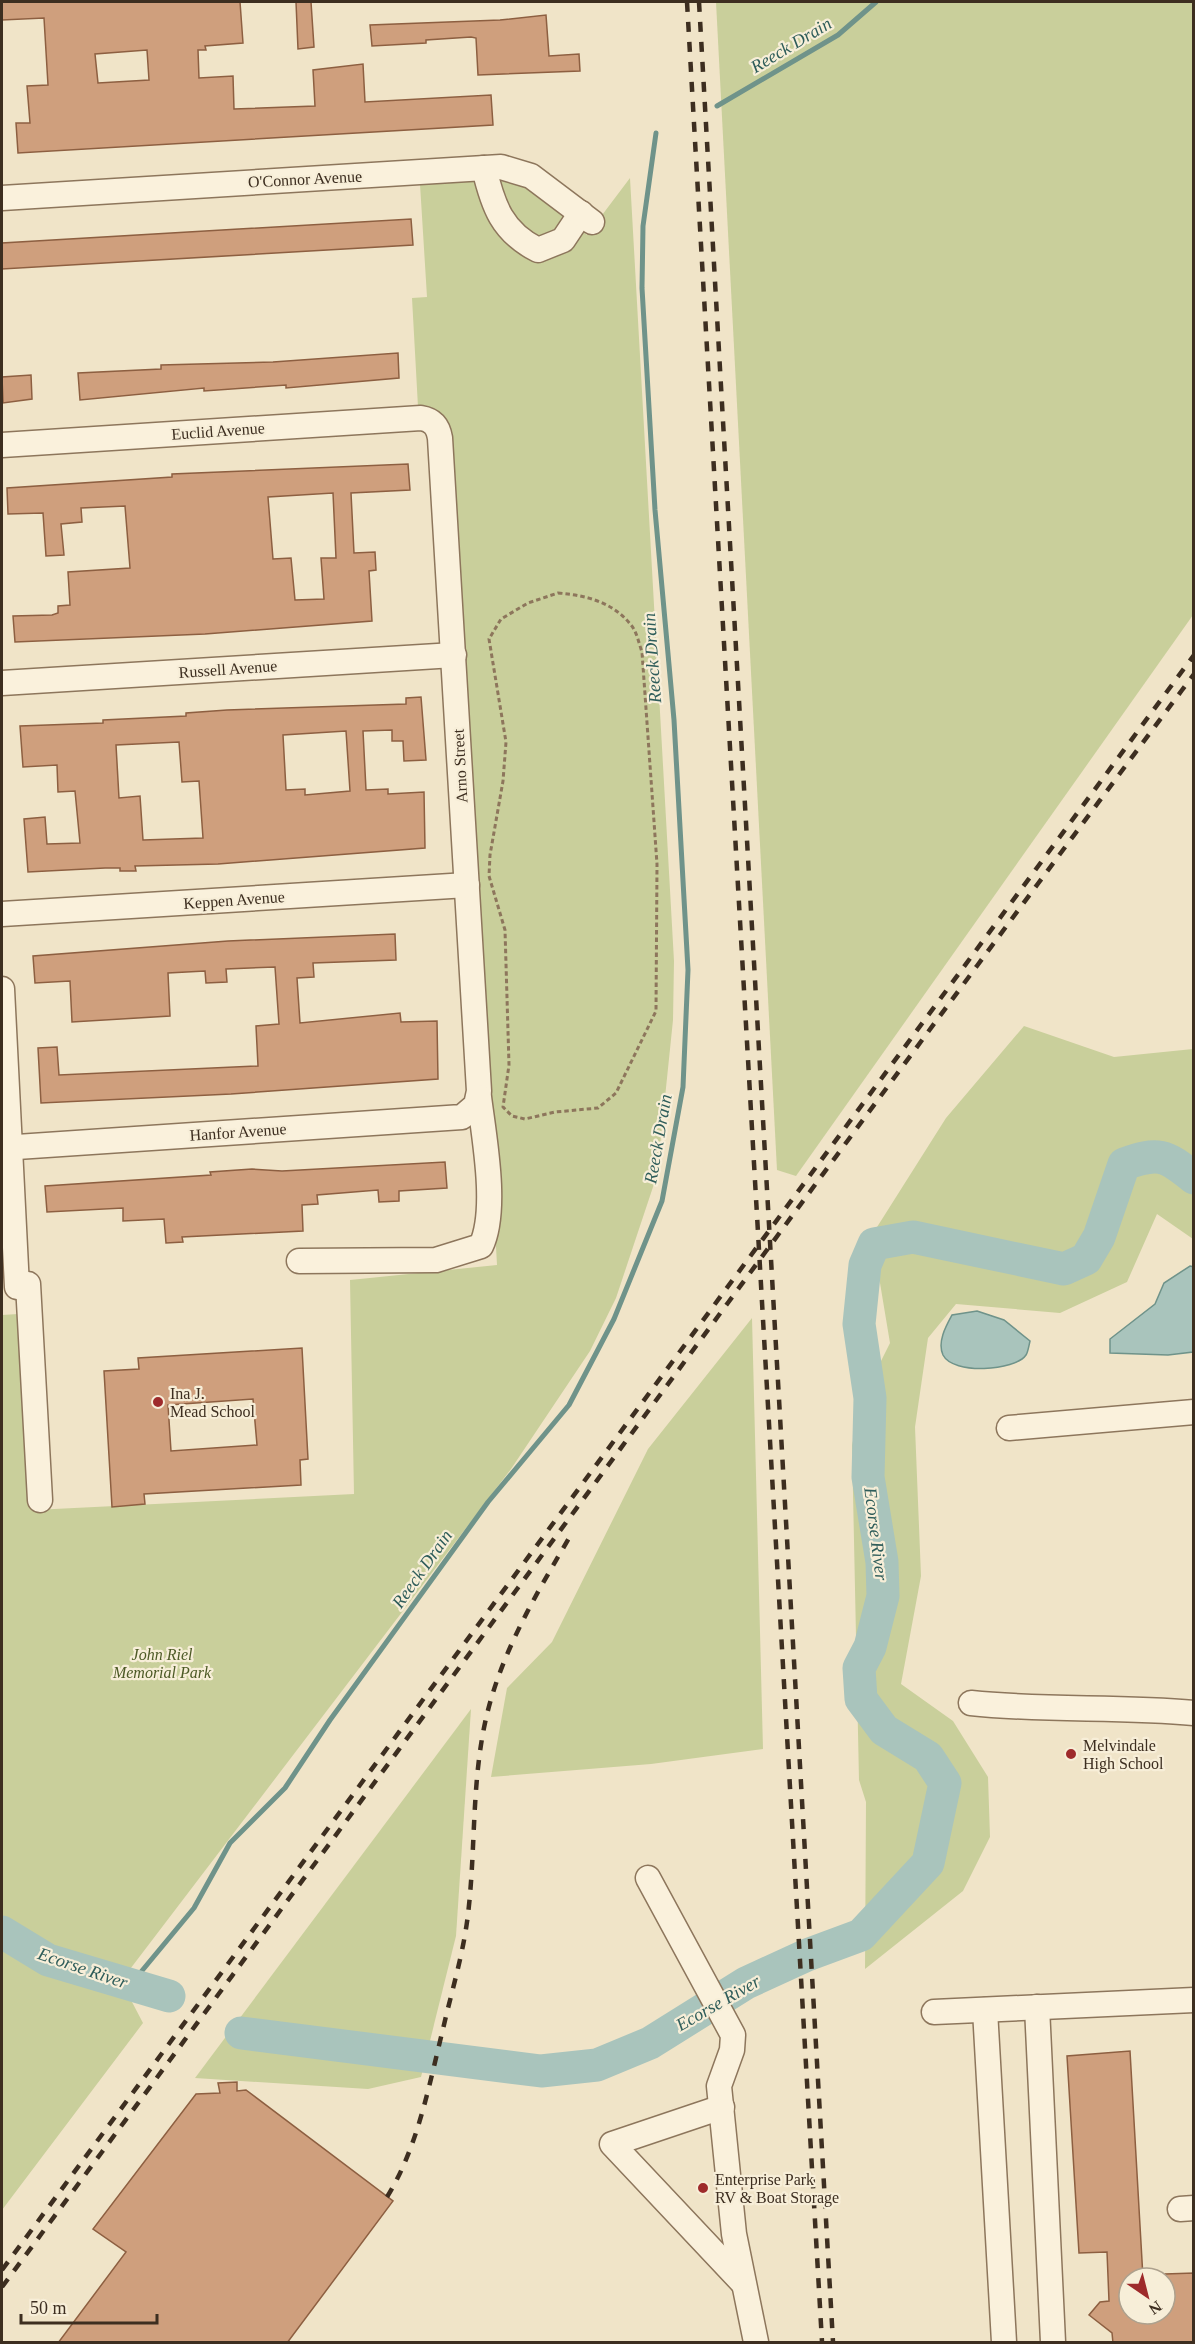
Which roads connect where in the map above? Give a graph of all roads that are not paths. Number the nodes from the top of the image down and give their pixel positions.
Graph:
1 (484, 168) junction
2 (2, 198) edge
3 (433, 422) joint
4 (2, 445) edge
5 (454, 655) junction
6 (2, 683) edge
7 (467, 885) junction
8 (2, 914) edge
9 (2, 989) edge
10 (475, 1104) junction
11 (5, 1148) edge
12 (298, 1261) dead end
13 (1194, 1412) edge
14 (1009, 1428) dead end
15 (40, 1500) dead end
16 (971, 1703) dead end
17 (1194, 1713) edge
18 (648, 1878) dead end
19 (1194, 2000) edge
20 (1037, 2007) junction
21 (985, 2010) junction
22 (934, 2012) dead end
23 (722, 2107) junction
24 (742, 2282) junction
25 (756, 2343) edge
26 (1004, 2343) edge
27 (1053, 2343) edge

1 - 1 street, O'Connor Avenue
1 - 2 street, O'Connor Avenue
3 - 4 street, Euclid Avenue
3 - 5 street, Arno Street
5 - 6 street, Russell Avenue
5 - 7 street, Arno Street
7 - 8 street, Keppen Avenue
7 - 10 street, Arno Street
9 - 11 street
10 - 11 street, Hanfor Avenue
10 - 12 street, Arno Street
11 - 15 street
13 - 14 street
16 - 17 street
18 - 23 street
19 - 20 street
20 - 21 street
20 - 27 street
21 - 22 street
21 - 26 street
23 - 24 street
23 - 24 street
24 - 25 street

